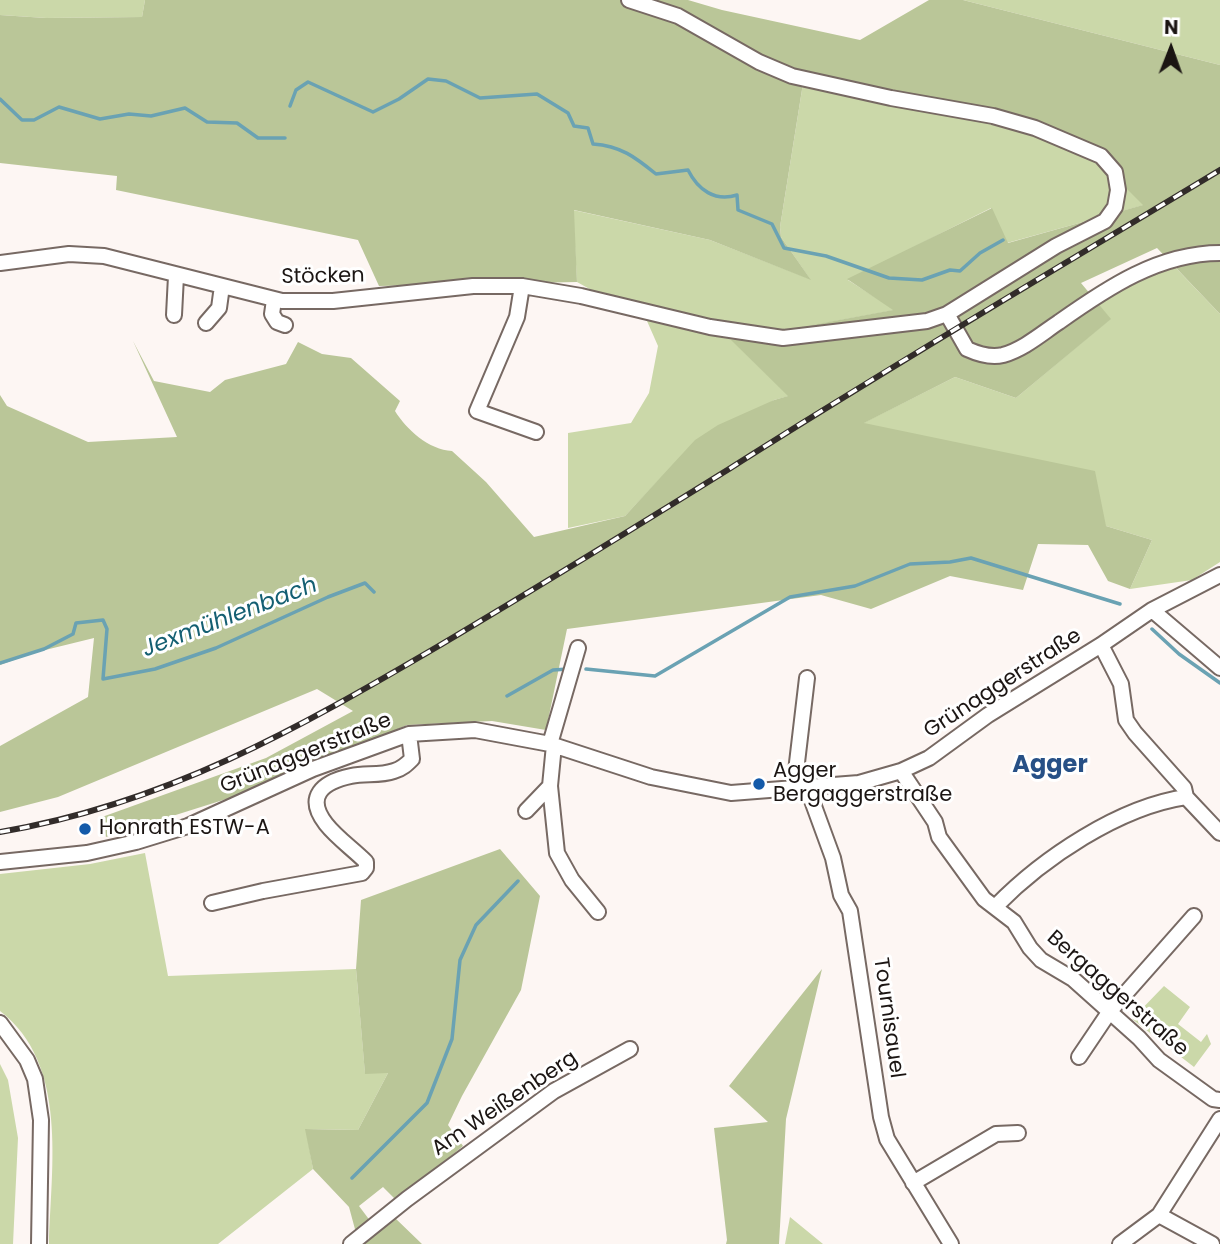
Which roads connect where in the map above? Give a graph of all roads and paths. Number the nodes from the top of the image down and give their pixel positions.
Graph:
1 (629, 0) edge
2 (1220, 253) edge
3 (0, 263) edge
4 (177, 276) junction
5 (222, 286) junction
6 (522, 286) junction
7 (274, 300) junction
8 (947, 314) junction
9 (174, 315) dead end
10 (206, 323) dead end
11 (285, 325) dead end
12 (536, 432) dead end
13 (1220, 575) edge
14 (1152, 610) junction
15 (1101, 645) junction
16 (578, 648) dead end
17 (1220, 668) edge
18 (807, 678) dead end
19 (409, 734) junction
20 (552, 745) junction
21 (901, 771) junction
22 (550, 786) junction
23 (801, 788) junction
24 (1186, 797) junction
25 (526, 811) dead end
26 (1220, 833) edge
27 (0, 862) edge
28 (212, 903) dead end
29 (996, 906) junction
30 (598, 912) dead end
31 (1194, 916) dead end
32 (1110, 1011) junction
33 (0, 1023) edge
34 (630, 1049) dead end
35 (1079, 1057) dead end
36 (1220, 1100) edge
37 (1220, 1119) edge
38 (1017, 1133) dead end
39 (913, 1183) junction
40 (1159, 1215) junction
41 (39, 1244) edge
42 (351, 1244) edge
43 (951, 1244) edge
44 (1120, 1244) edge
45 (1212, 1244) edge

1 - 8 street, Stöcken
2 - 8 street
3 - 4 street, Stöcken
4 - 5 street, Stöcken
4 - 9 street
5 - 7 street, Stöcken
5 - 10 street
6 - 7 street, Stöcken
6 - 8 street, Stöcken
6 - 12 street
7 - 11 street
13 - 14 street, Grünaggerstraße
14 - 15 street, Grünaggerstraße
14 - 17 street
15 - 21 street, Grünaggerstraße
15 - 24 street
16 - 20 street
18 - 23 street
19 - 20 street, Grünaggerstraße
19 - 27 street, Grünaggerstraße
19 - 28 street
20 - 22 street
20 - 23 street, Grünaggerstraße
21 - 23 street, Grünaggerstraße
21 - 29 street, Bergaggerstraße
22 - 25 street
22 - 30 street
23 - 39 street, Tournisauel
24 - 26 street
24 - 29 street
29 - 32 street, Bergaggerstraße
31 - 32 street
32 - 35 street
32 - 36 street, Bergaggerstraße
33 - 41 street
34 - 42 street, Am Weißenberg
37 - 40 street
38 - 39 street
39 - 43 street, Tournisauel
40 - 44 street
40 - 45 street

